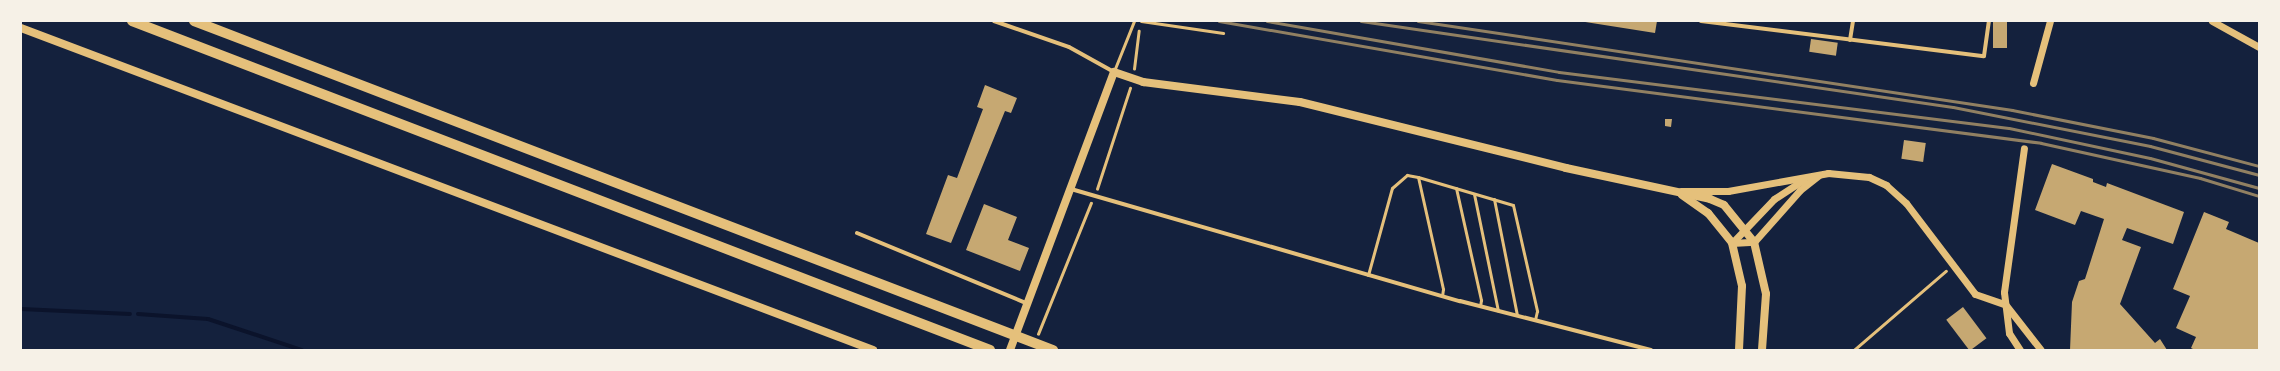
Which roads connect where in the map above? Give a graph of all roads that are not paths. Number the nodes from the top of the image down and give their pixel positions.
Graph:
1 (132, 21) edge
2 (194, 21) edge
3 (994, 21) edge
4 (1134, 21) edge
5 (1141, 21) edge
6 (1701, 21) edge
7 (1852, 21) edge
8 (1989, 21) edge
9 (2050, 21) edge
10 (2212, 21) edge
11 (21, 28) edge
12 (1223, 34) dead end
13 (1850, 40) junction
14 (2259, 47) edge
15 (1114, 72) junction
16 (2033, 83) dead end
17 (2024, 148) dead end
18 (1820, 174) junction
19 (1418, 177) junction
20 (1456, 188) junction
21 (1071, 189) junction
22 (1670, 190) junction
23 (1474, 194) junction
24 (1494, 200) junction
25 (1745, 227) junction
26 (857, 233) dead end
27 (1754, 242) junction
28 (1732, 243) junction
29 (1368, 275) junction
30 (1442, 296) junction
31 (1028, 304) junction
32 (2004, 304) junction
33 (1480, 306) junction
34 (1498, 311) junction
35 (1517, 315) junction
36 (1535, 320) junction
37 (873, 350) edge
38 (990, 350) edge
39 (1010, 350) edge
40 (1053, 350) edge
41 (1652, 350) edge
42 (1739, 350) edge
43 (1762, 350) edge
44 (2020, 350) edge
45 (2041, 350) edge

1 - 38 highway
2 - 40 highway
3 - 15 street
4 - 15 lane
5 - 12 lane
6 - 13 street
7 - 13 street
8 - 13 street
9 - 16 street
10 - 14 street
11 - 37 main road
15 - 21 main road
15 - 22 main road
17 - 32 street
18 - 22 street
18 - 25 street
18 - 27 street
18 - 32 street
19 - 20 lane
19 - 29 lane
19 - 30 lane
20 - 23 lane
20 - 33 lane
21 - 29 street
21 - 31 main road
22 - 25 main road
22 - 28 main road
23 - 24 lane
23 - 34 lane
24 - 35 lane
24 - 36 lane
25 - 27 main road
25 - 28 street
26 - 31 street
27 - 28 street
27 - 43 main road
28 - 42 main road
29 - 30 street
30 - 33 street
31 - 39 main road
32 - 44 street
32 - 45 street
33 - 34 street
34 - 35 street
35 - 36 street
36 - 41 street

